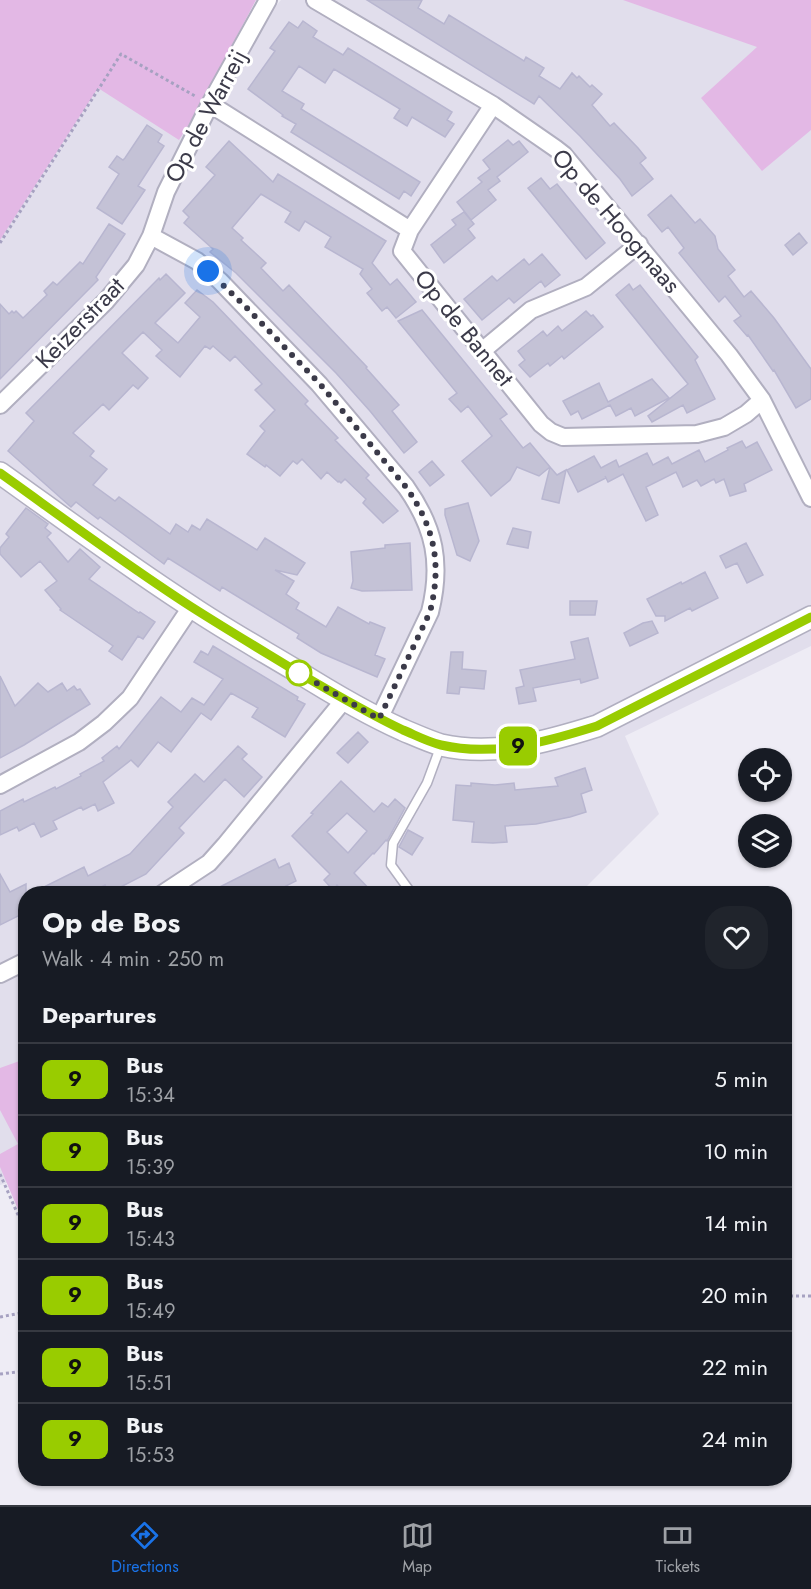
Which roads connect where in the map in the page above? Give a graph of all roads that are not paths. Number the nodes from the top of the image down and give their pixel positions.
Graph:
1 (268, 0) edge
2 (315, 0) edge
3 (210, 104) junction
4 (493, 105) junction
5 (410, 230) junction
6 (152, 236) junction
7 (639, 244) junction
8 (482, 351) junction
9 (762, 400) junction
10 (0, 405) edge
11 (0, 473) edge
12 (811, 498) edge
13 (191, 607) junction
14 (811, 617) edge
15 (344, 700) junction
16 (379, 719) junction
17 (441, 745) junction
18 (0, 785) edge
19 (174, 886) edge
20 (406, 886) edge
21 (18, 965) edge
22 (0, 974) edge

1 - 3 street, Op de Warreij
2 - 4 street, Op de Hoogmaas
3 - 5 street
3 - 6 street, Op de Warreij
4 - 5 street
4 - 7 street, Op de Hoogmaas
5 - 8 street, Op de Bannet
6 - 10 street, Keizerstraat
6 - 16 street
7 - 8 street
7 - 9 street, Op de Hoogmaas
8 - 9 street, Op de Bannet
9 - 12 street, Op de Hoogmaas
11 - 13 street
13 - 15 street
13 - 18 street
14 - 17 street
15 - 16 street
15 - 19 street
16 - 17 street
17 - 20 lane
21 - 22 street

